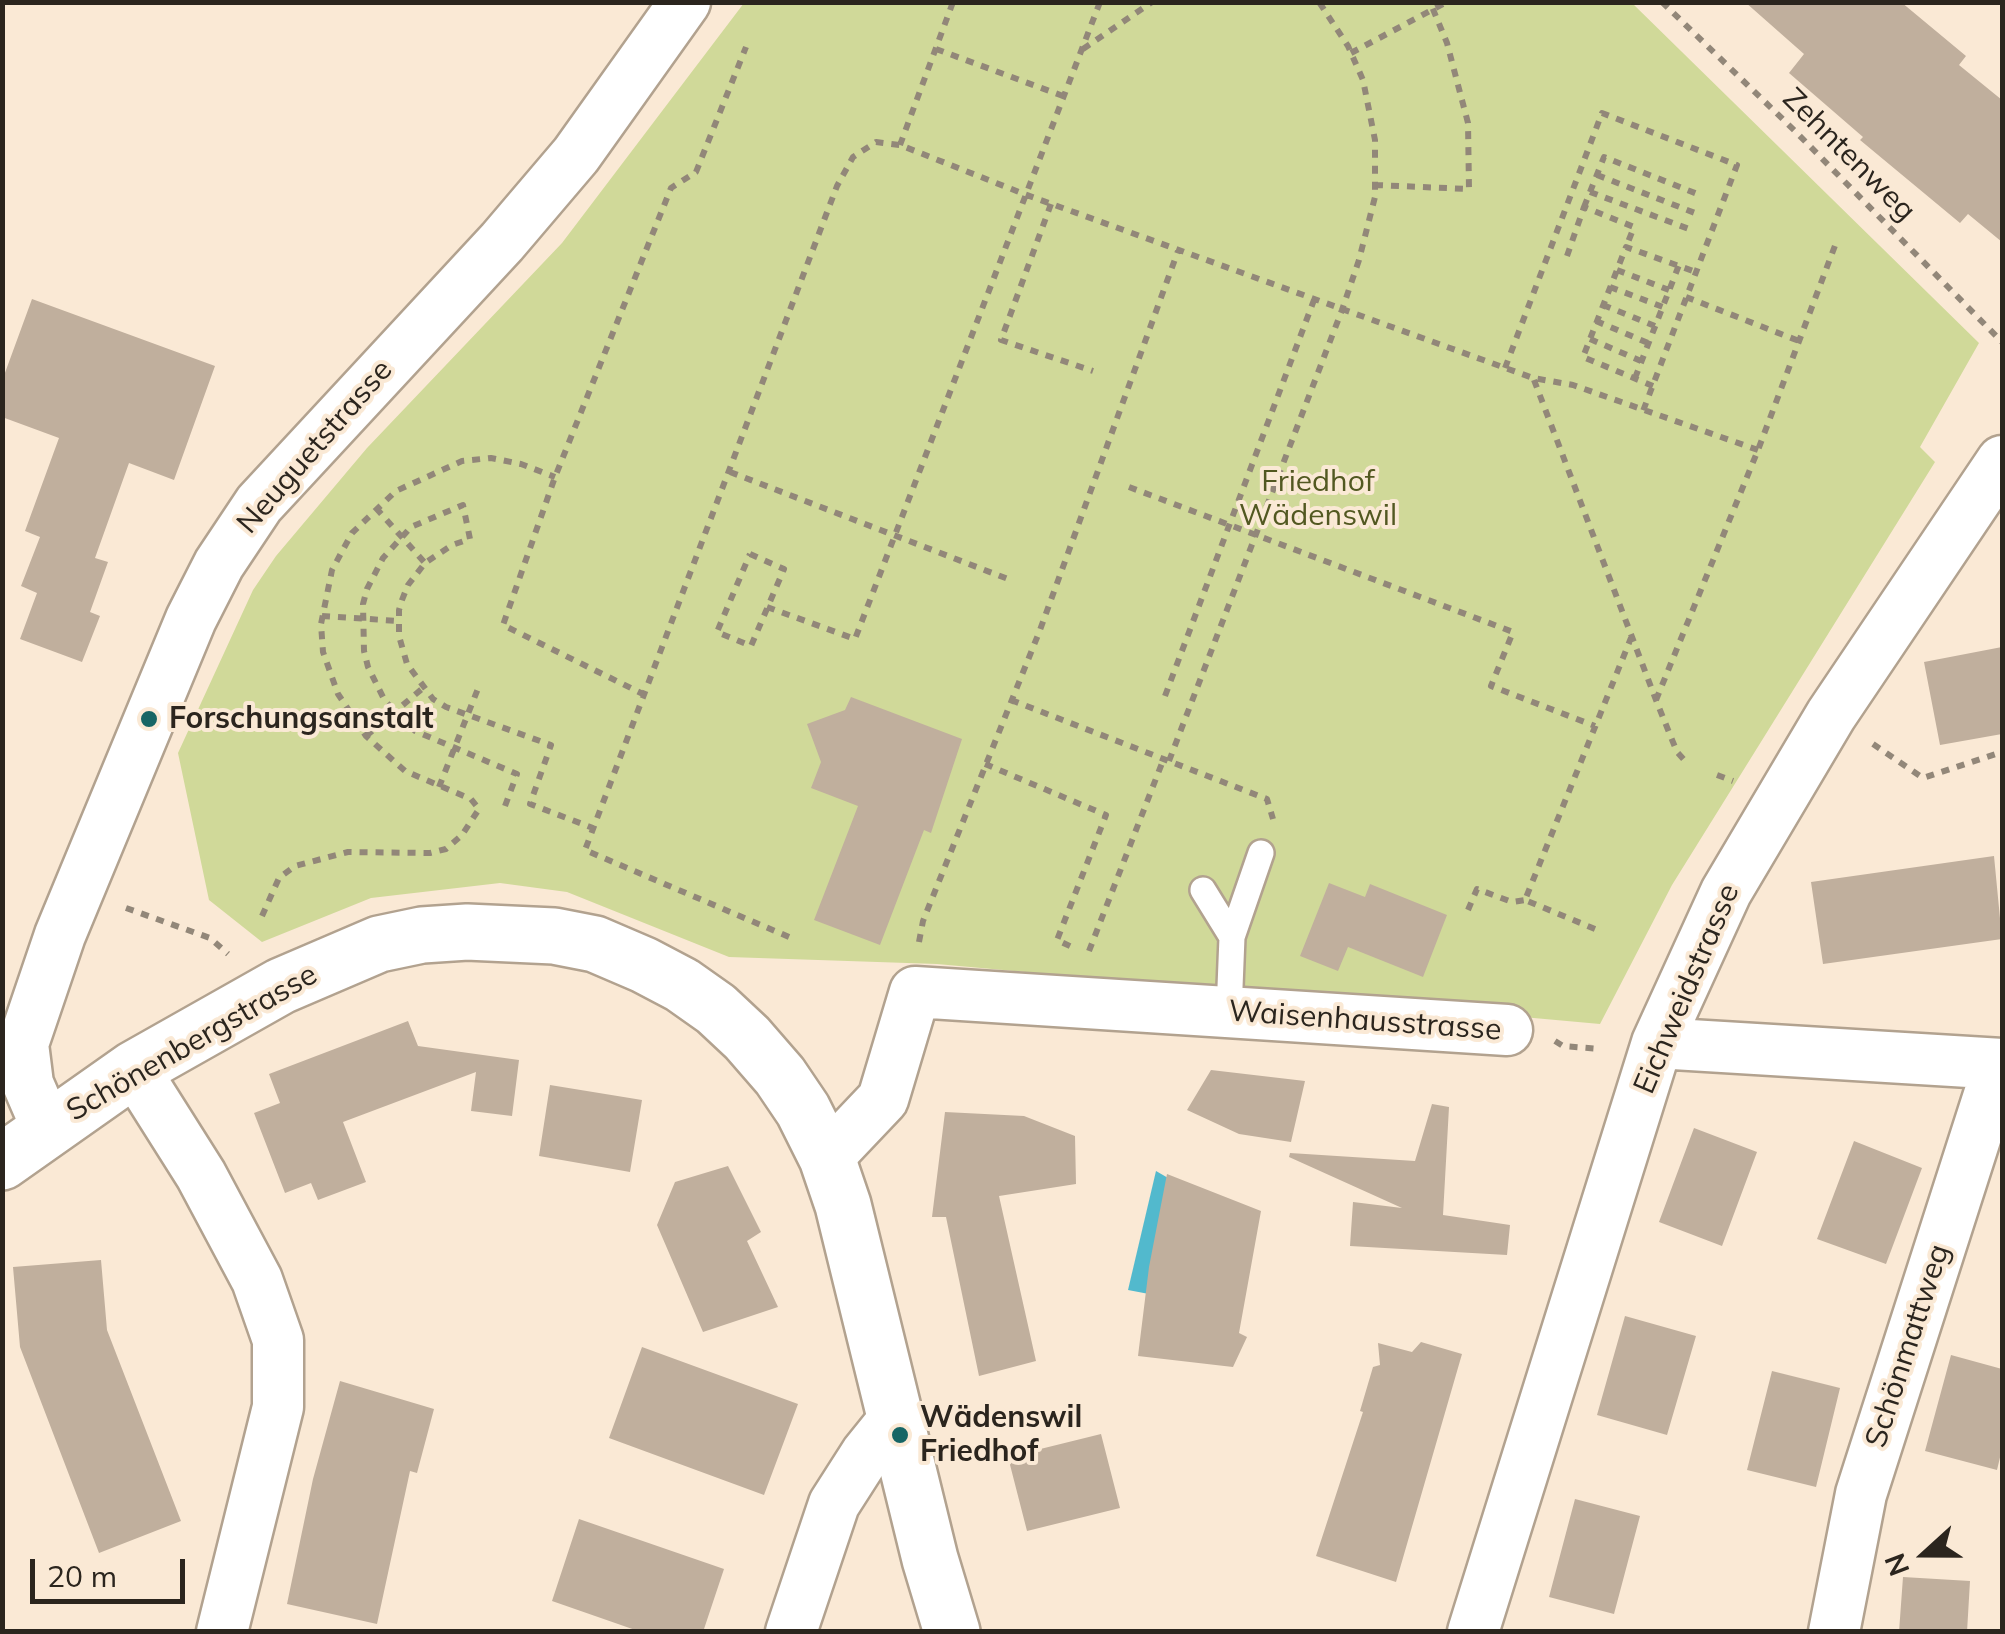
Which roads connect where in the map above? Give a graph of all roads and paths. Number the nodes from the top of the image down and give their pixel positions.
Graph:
1 (685, 2) edge
2 (952, 2) edge
3 (1100, 2) edge
4 (1152, 2) edge
5 (1319, 2) edge
6 (1447, 2) edge
7 (1662, 2) edge
8 (1432, 6) edge
9 (746, 46) dead end
10 (936, 49) junction
11 (1081, 50) junction
12 (1351, 53) junction
13 (1063, 96) junction
14 (900, 145) junction
15 (1597, 175) junction
16 (1375, 185) junction
17 (1590, 192) junction
18 (1024, 194) junction
19 (1700, 195) dead end
20 (1051, 204) junction
21 (1584, 207) junction
22 (1695, 213) dead end
23 (1689, 230) dead end
24 (1836, 243) dead end
25 (1626, 246) junction
26 (1178, 251) junction
27 (1567, 256) dead end
28 (1679, 266) junction
29 (1617, 270) junction
30 (1696, 272) junction
31 (1610, 287) junction
32 (1670, 290) junction
33 (1686, 297) junction
34 (1314, 300) junction
35 (1603, 305) junction
36 (1663, 307) junction
37 (1342, 310) junction
38 (1596, 321) junction
39 (1655, 326) junction
40 (1590, 339) junction
41 (1799, 341) junction
42 (2002, 342) edge
43 (1648, 343) junction
44 (1641, 361) junction
45 (1504, 368) junction
46 (1093, 372) dead end
47 (1534, 378) junction
48 (1635, 378) junction
49 (1653, 386) junction
50 (1643, 411) junction
51 (1758, 450) junction
52 (2002, 460) edge
53 (730, 472) junction
54 (556, 477) junction
55 (1129, 487) dead end
56 (376, 508) junction
57 (1231, 526) junction
58 (401, 536) junction
59 (895, 536) junction
60 (1256, 536) junction
61 (425, 564) junction
62 (1008, 579) dead end
63 (767, 607) junction
64 (322, 616) junction
65 (361, 619) junction
66 (399, 621) junction
67 (1632, 636) junction
68 (478, 686) dead end
69 (423, 688) junction
70 (645, 695) junction
71 (1165, 696) dead end
72 (1011, 700) junction
73 (1656, 700) junction
74 (395, 712) junction
75 (1831, 715) junction
76 (466, 716) junction
77 (1595, 726) junction
78 (366, 736) junction
79 (453, 749) junction
80 (2002, 752) edge
81 (1166, 760) junction
82 (1686, 763) dead end
83 (986, 764) junction
84 (439, 787) junction
85 (505, 806) dead end
86 (593, 828) junction
87 (1261, 853) joint
88 (1203, 890) dead end
89 (1524, 900) junction
90 (1468, 910) dead end
91 (262, 916) dead end
92 (154, 918) dead end
93 (1595, 928) dead end
94 (189, 930) dead end
95 (789, 937) dead end
96 (1232, 937) junction
97 (1057, 940) dead end
98 (1088, 953) dead end
99 (915, 992) junction
100 (1229, 1012) junction
101 (1507, 1030) joint
102 (12, 1038) edge
103 (1656, 1044) junction
104 (2001, 1064) edge
105 (134, 1069) junction
106 (47, 1128) junction
107 (827, 1158) junction
108 (2, 1162) edge
109 (895, 1418) junction
110 (222, 1632) edge
111 (791, 1632) edge
112 (952, 1632) edge
113 (1474, 1632) edge
114 (1834, 1632) edge

1 - 102 street, Neuguetstrasse
2 - 10 path
3 - 11 path
4 - 11 path
5 - 12 path
6 - 8 path
7 - 42 path, Zehntenweg
8 - 12 path
8 - 16 path
9 - 54 path
10 - 13 path
10 - 14 path
11 - 13 path
12 - 16 path
13 - 18 path
14 - 18 path
14 - 53 path
15 - 17 path
15 - 19 path
15 - 22 path
16 - 37 path
17 - 21 path
17 - 23 path
18 - 20 path
18 - 59 path
20 - 26 path
20 - 46 path
21 - 25 path
21 - 27 path
24 - 41 path
25 - 28 path
25 - 29 path
26 - 34 path
26 - 72 path
28 - 30 path
28 - 32 path
29 - 31 path
29 - 32 path
30 - 33 path
30 - 45 path
31 - 35 path
31 - 36 path
32 - 36 path
33 - 41 path
33 - 49 path
34 - 37 path
34 - 57 path
35 - 38 path
35 - 39 path
36 - 39 path
37 - 45 path
37 - 60 path
38 - 40 path
38 - 43 path
39 - 43 path
40 - 44 path
40 - 48 path
41 - 51 path
43 - 44 path
44 - 48 path
45 - 47 path
47 - 50 path
47 - 67 path
48 - 49 path
49 - 50 path
50 - 51 path
51 - 73 path
52 - 75 street, Eichweidstrasse
53 - 59 path
53 - 70 path
54 - 56 path
54 - 70 path
55 - 57 path
56 - 58 path
56 - 64 path
57 - 60 path
57 - 71 path
58 - 61 path
58 - 61 path
58 - 65 path
59 - 62 path
59 - 63 path
60 - 77 path
60 - 81 path
61 - 66 path
63 - 63 path
64 - 65 path
64 - 78 path
65 - 66 path
65 - 74 path
66 - 69 path
67 - 73 path
67 - 77 path
68 - 76 path
69 - 74 path
69 - 76 path
70 - 86 path
72 - 81 path
72 - 83 path
73 - 82 path
74 - 78 path
74 - 79 path
75 - 80 path
75 - 103 street, Eichweidstrasse
76 - 79 path
76 - 86 path
77 - 89 path
78 - 84 path
79 - 84 path
79 - 85 path
81 - 87 path
81 - 98 path
83 - 97 path
83 - 99 path
84 - 91 path
86 - 95 path
87 - 96 lane
88 - 96 lane
89 - 90 path
89 - 93 path
92 - 94 path
96 - 100 lane
99 - 100 street, Waisenhausstrasse
99 - 107 street
100 - 101 street, Waisenhausstrasse
101 - 103 path, Waisenhausstrasse
102 - 106 street, Neuguetstrasse
103 - 104 street
103 - 113 street, Eichweidstrasse
104 - 114 street, Schönmattweg
105 - 106 street, Schönenbergstrasse
105 - 107 street, Schönenbergstrasse
105 - 110 street
106 - 108 street, Schönenbergstrasse
107 - 109 street, Schönenbergstrasse
109 - 111 street
109 - 112 street, Schönenbergstrasse

